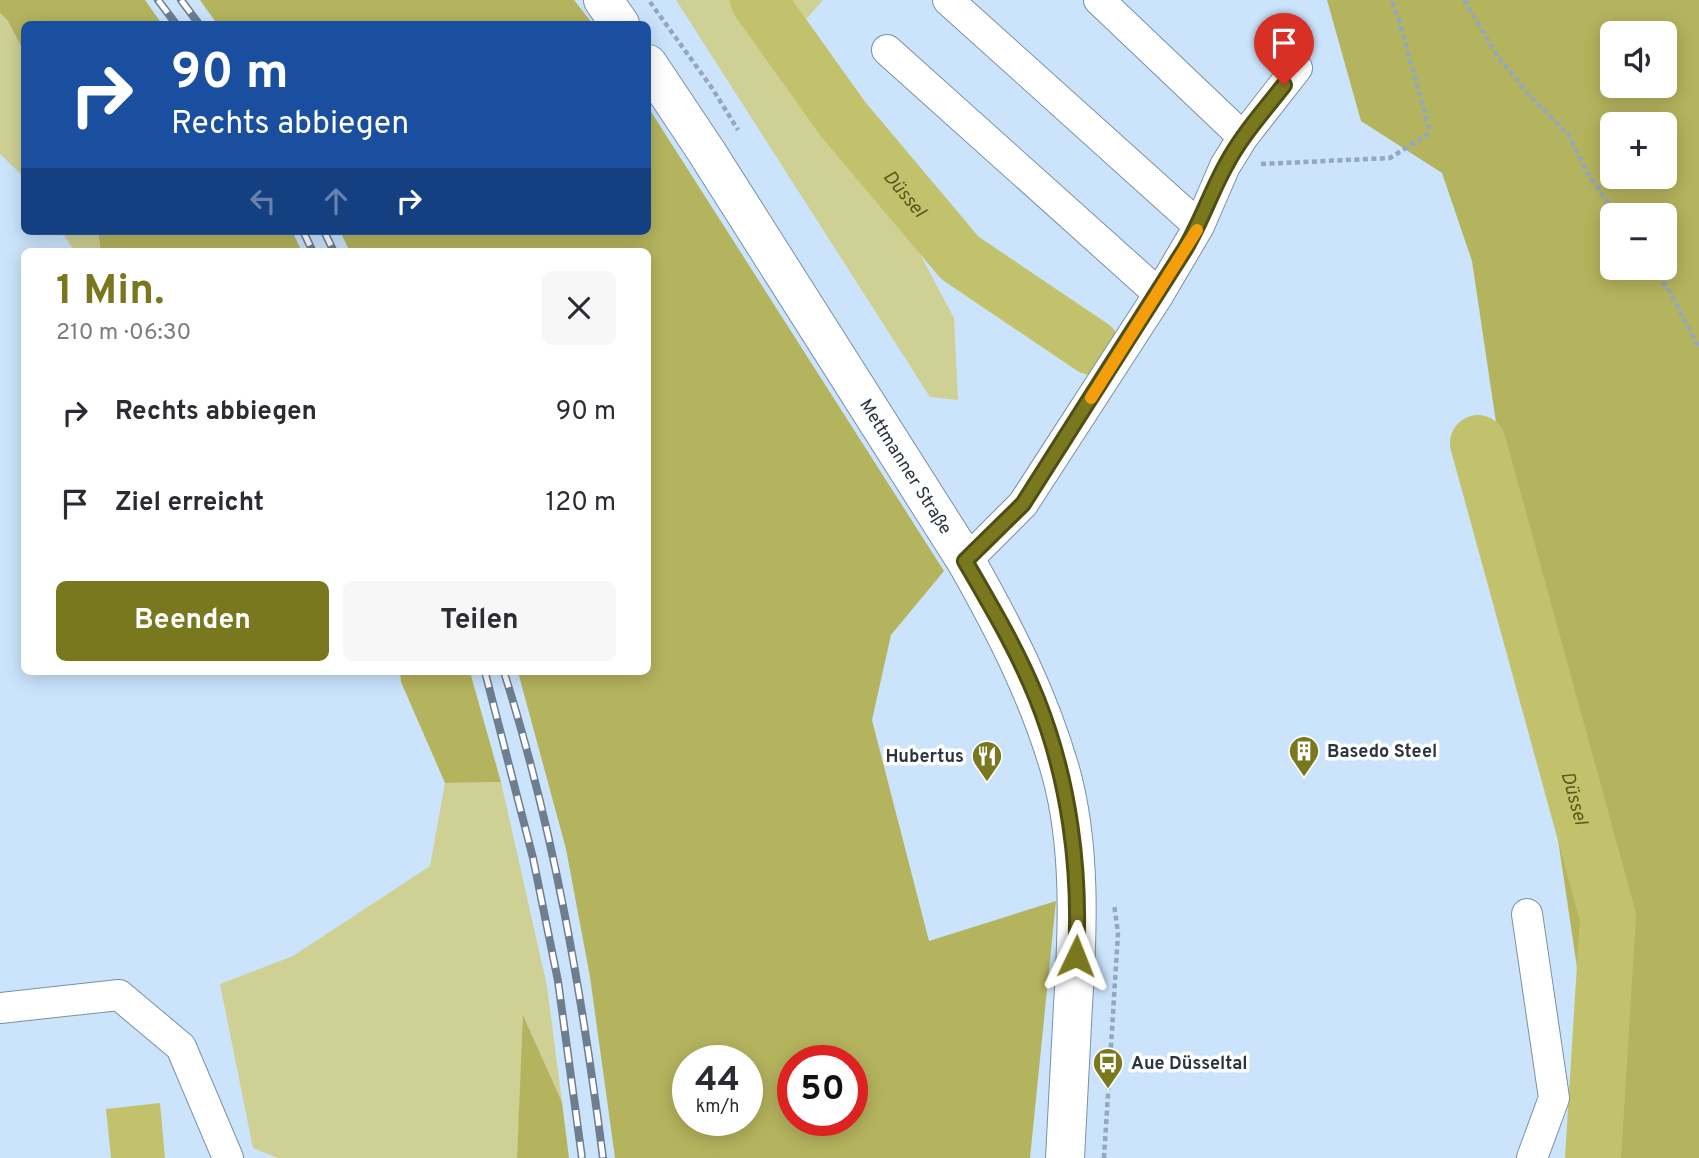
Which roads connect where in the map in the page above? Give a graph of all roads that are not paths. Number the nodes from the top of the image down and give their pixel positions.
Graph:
1 (604, 0) edge
2 (948, 0) edge
3 (1099, 0) edge
4 (618, 21) edge
5 (887, 50) dead end
6 (1297, 68) dead end
7 (651, 69) edge
8 (1243, 137) junction
9 (1199, 226) junction
10 (1158, 294) junction
11 (965, 561) junction
12 (1527, 914) dead end
13 (0, 1008) edge
14 (228, 1158) edge
15 (1065, 1158) edge
16 (1532, 1158) edge

1 - 4 main road
2 - 9 lane
3 - 8 lane
5 - 10 lane
6 - 8 lane
7 - 11 main road, Mettmanner Straße
8 - 9 lane
9 - 10 lane
10 - 11 lane
11 - 15 main road, Mettmanner Straße
12 - 16 lane
13 - 14 lane

